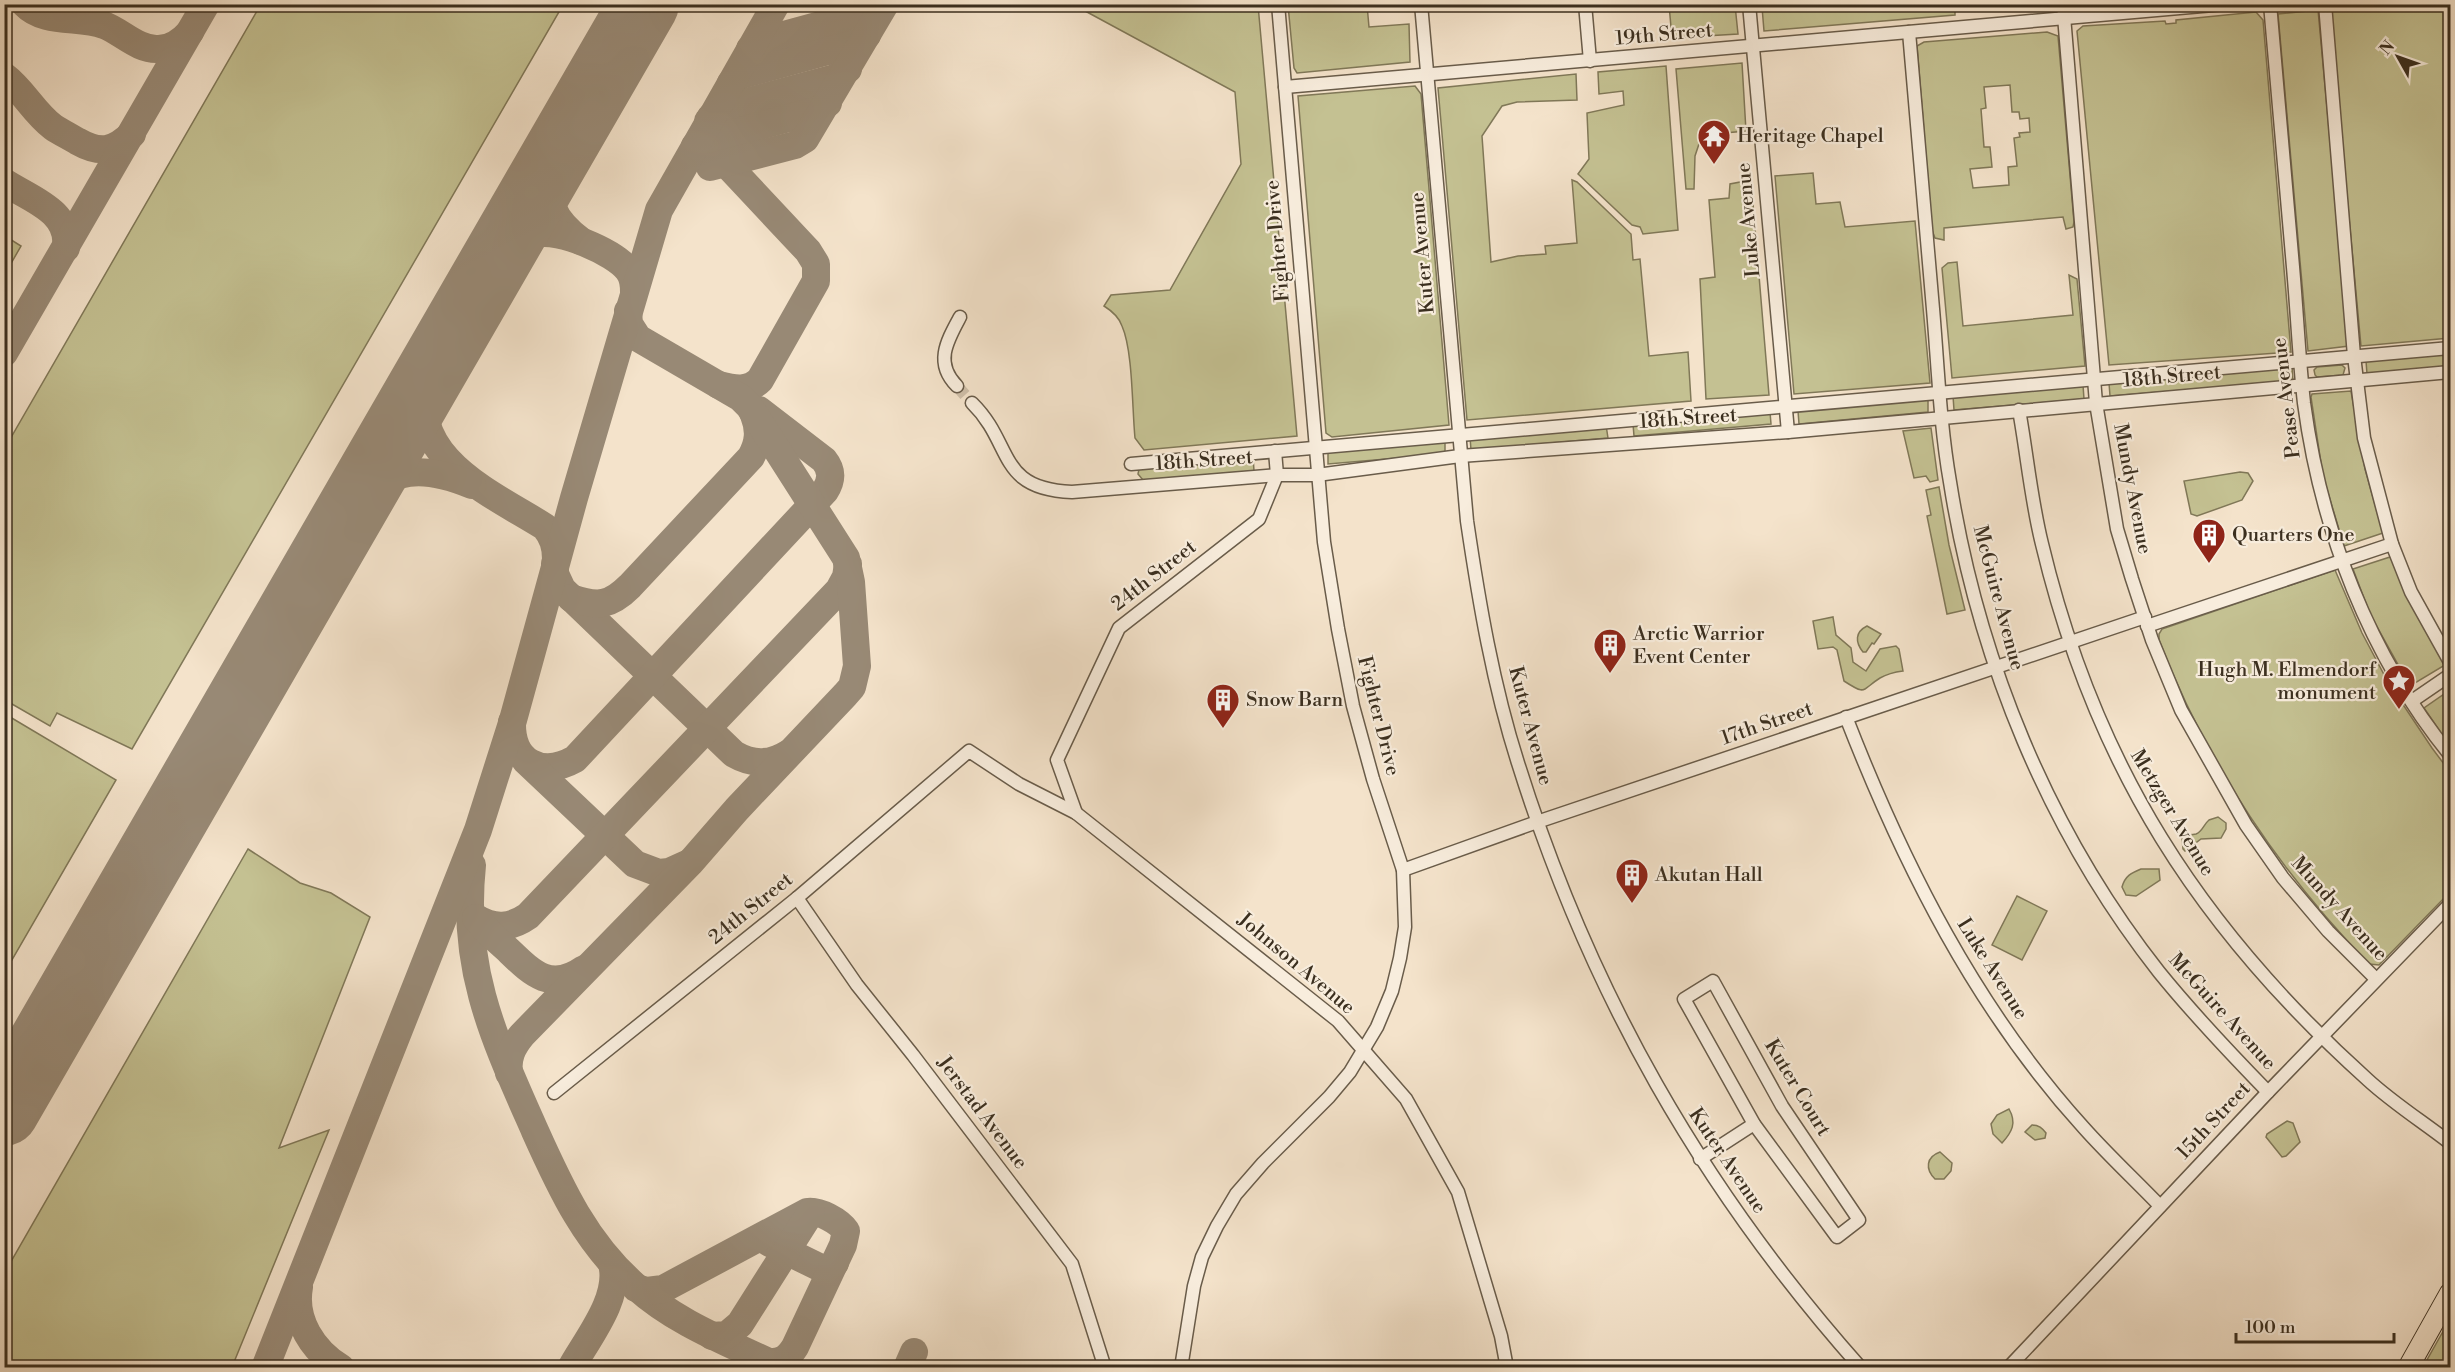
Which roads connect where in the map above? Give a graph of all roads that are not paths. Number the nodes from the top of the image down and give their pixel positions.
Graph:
1 (1278, 4) edge
2 (1421, 4) edge
3 (1585, 4) edge
4 (1749, 4) edge
5 (2063, 4) edge
6 (2225, 4) edge
7 (2270, 4) edge
8 (2325, 4) edge
9 (2064, 20) junction
10 (1909, 32) junction
11 (1753, 46) junction
12 (1590, 61) junction
13 (1427, 74) junction
14 (1286, 87) junction
15 (960, 317) dead end
16 (2451, 348) edge
17 (2354, 356) junction
18 (2301, 361) junction
19 (2451, 372) edge
20 (2096, 379) junction
21 (2358, 380) junction
22 (957, 386) tunnel mouth
23 (2304, 386) junction
24 (1940, 392) junction
25 (972, 403) tunnel mouth
26 (2096, 403) junction
27 (1785, 406) junction
28 (2019, 410) junction
29 (1942, 417) junction
30 (1621, 421) junction
31 (1788, 432) junction
32 (1458, 434) junction
33 (1625, 443) junction
34 (1314, 448) junction
35 (1275, 451) junction
36 (1460, 456) junction
37 (1131, 464) dead end
38 (1277, 475) junction
39 (1317, 475) junction
40 (2392, 544) junction
41 (2341, 560) junction
42 (2146, 621) junction
43 (2071, 642) junction
44 (2451, 662) edge
45 (1994, 667) junction
46 (2451, 675) edge
47 (2412, 701) junction
48 (1846, 717) junction
49 (969, 751) joint
50 (2451, 755) edge
51 (1076, 813) junction
52 (1538, 822) junction
53 (1403, 870) junction
54 (796, 898) junction
55 (2450, 905) edge
56 (2376, 980) junction
57 (2321, 1036) junction
58 (1363, 1052) junction
59 (2268, 1092) junction
60 (554, 1094) dead end
61 (1754, 1124) junction
62 (2451, 1143) edge
63 (1700, 1159) junction
64 (2160, 1206) junction
65 (2451, 1293) edge
66 (1106, 1368) edge
67 (1181, 1368) edge
68 (1507, 1368) edge
69 (1861, 1368) edge
70 (2008, 1368) edge
71 (2408, 1368) edge

1 - 14 street, Fighter Drive
2 - 13 street, Kuter Avenue
3 - 12 street
4 - 11 street, Luke Avenue
5 - 9 street, Mundy Avenue
6 - 9 street, 19th Street
7 - 18 street, Pease Avenue
8 - 17 street
9 - 10 street, 19th Street
9 - 20 street, Mundy Avenue
10 - 11 street, 19th Street
10 - 24 street, McGuire Avenue
11 - 12 street, 19th Street
11 - 27 street, Luke Avenue
12 - 13 street, 19th Street
13 - 14 street, 19th Street
13 - 32 street, Kuter Avenue
14 - 34 street, Fighter Drive
15 - 22 street
16 - 17 street, 18th Street
17 - 18 street, 18th Street
17 - 21 street
18 - 20 street, 18th Street
18 - 23 street, Pease Avenue
19 - 21 street, 18th Street
20 - 24 street, 18th Street
20 - 26 street, Mundy Avenue
21 - 23 street, 18th Street
21 - 40 street
23 - 26 street, 18th Street
23 - 41 street, Pease Avenue
24 - 27 street, 18th Street
24 - 29 street, McGuire Avenue
25 - 38 street, 18th Street
26 - 28 street, 18th Street
26 - 42 street, Mundy Avenue
27 - 30 street, 18th Street
27 - 31 street, Luke Avenue
28 - 29 street, 18th Street
28 - 43 street, Metzger Avenue
29 - 31 street, 18th Street
29 - 45 street, McGuire Avenue
30 - 32 street, 18th Street
30 - 33 street
31 - 33 street, 18th Street
32 - 34 street, 18th Street
32 - 36 street, Kuter Avenue
33 - 36 street, 18th Street
34 - 35 street, 18th Street
34 - 39 street, Fighter Drive
35 - 37 street, 18th Street
35 - 38 street, 24th Street
36 - 39 street, 18th Street
36 - 52 street, Kuter Avenue
38 - 39 street, 18th Street
38 - 51 street, 24th Street
39 - 53 street, Fighter Drive
40 - 41 street, 17th Street
40 - 44 street
41 - 42 street, 17th Street
41 - 47 street, Pease Avenue
42 - 43 street, 17th Street
42 - 56 street, Mundy Avenue
43 - 45 street, 17th Street
43 - 57 street, Metzger Avenue
45 - 48 street, 17th Street
45 - 59 street, McGuire Avenue
46 - 47 street
47 - 50 street, Pease Avenue
48 - 52 street, 17th Street
48 - 64 street, Luke Avenue
49 - 51 street, Johnson Avenue
49 - 54 street, 24th Street
51 - 58 street, Johnson Avenue
52 - 53 street, 17th Street
52 - 63 street, Kuter Avenue
53 - 58 street, Fighter Drive
54 - 60 street, 24th Street
54 - 66 street, Jerstad Avenue
55 - 56 street, 15th Street
56 - 57 street, 15th Street
57 - 59 street, 15th Street
57 - 62 street, Metzger Avenue
58 - 67 street, Fighter Drive
58 - 68 street, Johnson Avenue
59 - 64 street, 15th Street
61 - 61 street, Kuter Court
61 - 63 street
63 - 69 street, Kuter Avenue
64 - 70 street, 15th Street
65 - 71 main road

